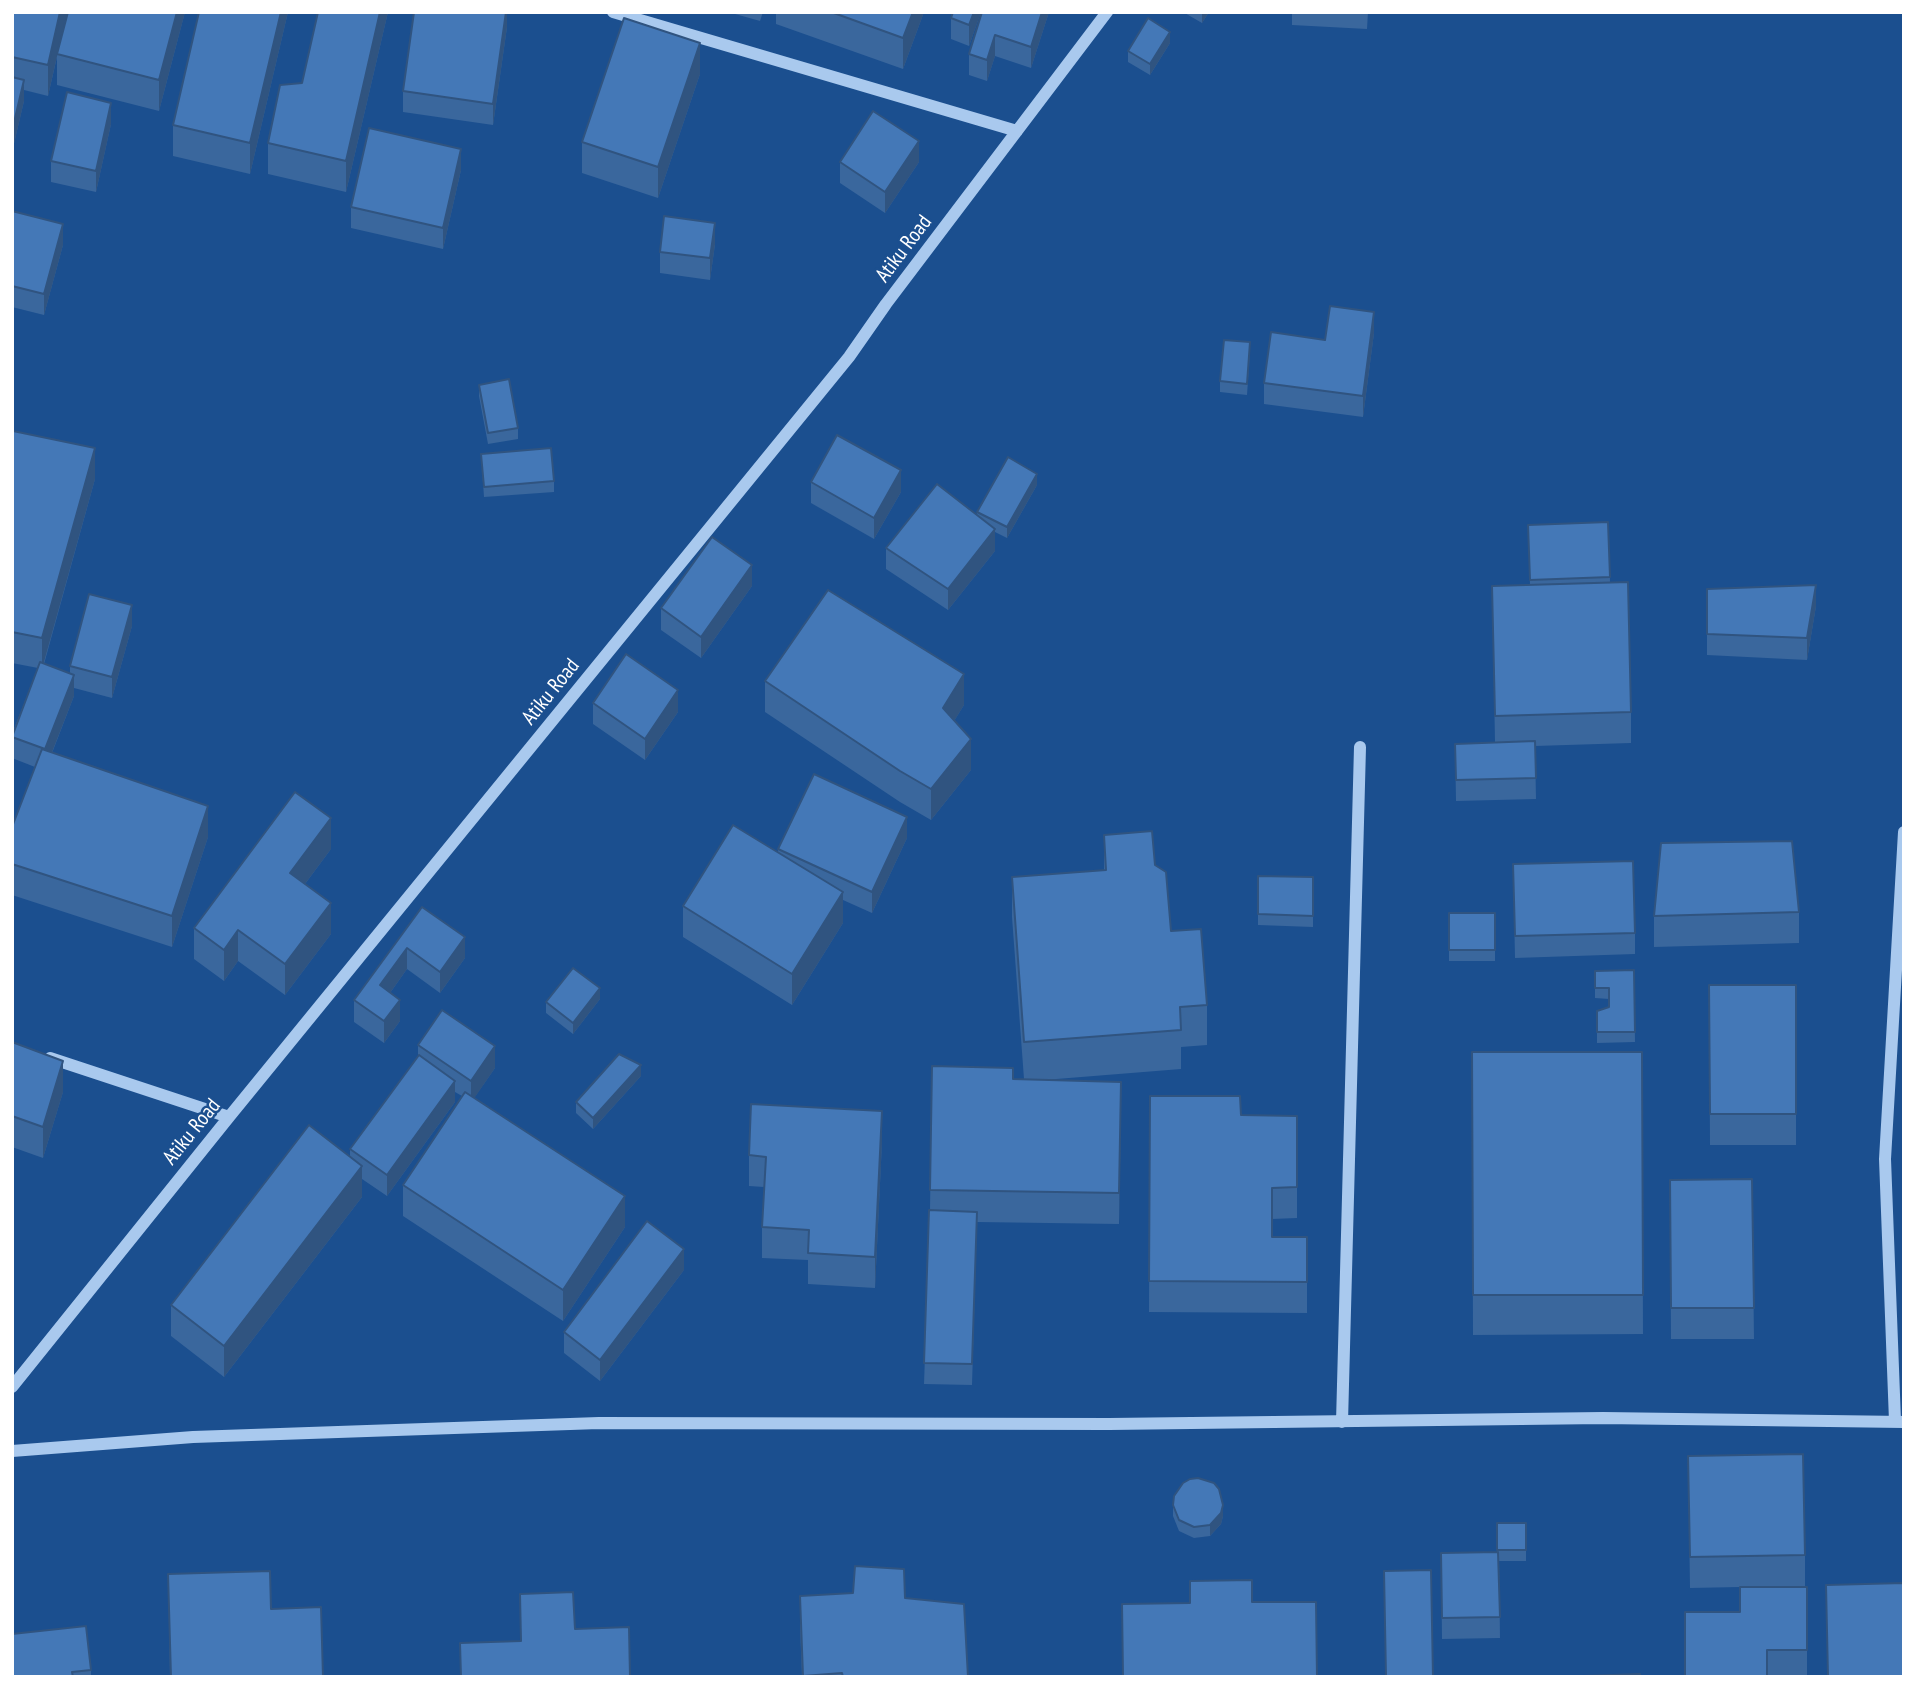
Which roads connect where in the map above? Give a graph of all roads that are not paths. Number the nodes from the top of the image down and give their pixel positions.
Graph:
1 (613, 12) edge
2 (1107, 12) edge
3 (1017, 131) junction
4 (1360, 747) dead end
5 (1904, 832) edge
6 (38, 1054) edge
7 (229, 1117) junction
8 (12, 1387) edge
9 (1342, 1422) junction
10 (1900, 1422) edge
11 (12, 1451) edge

1 - 3 street
2 - 3 street, Atiku Road
3 - 7 street, Atiku Road
4 - 9 street
5 - 10 street
6 - 7 street
7 - 8 street, Atiku Road
9 - 10 street
9 - 11 street

